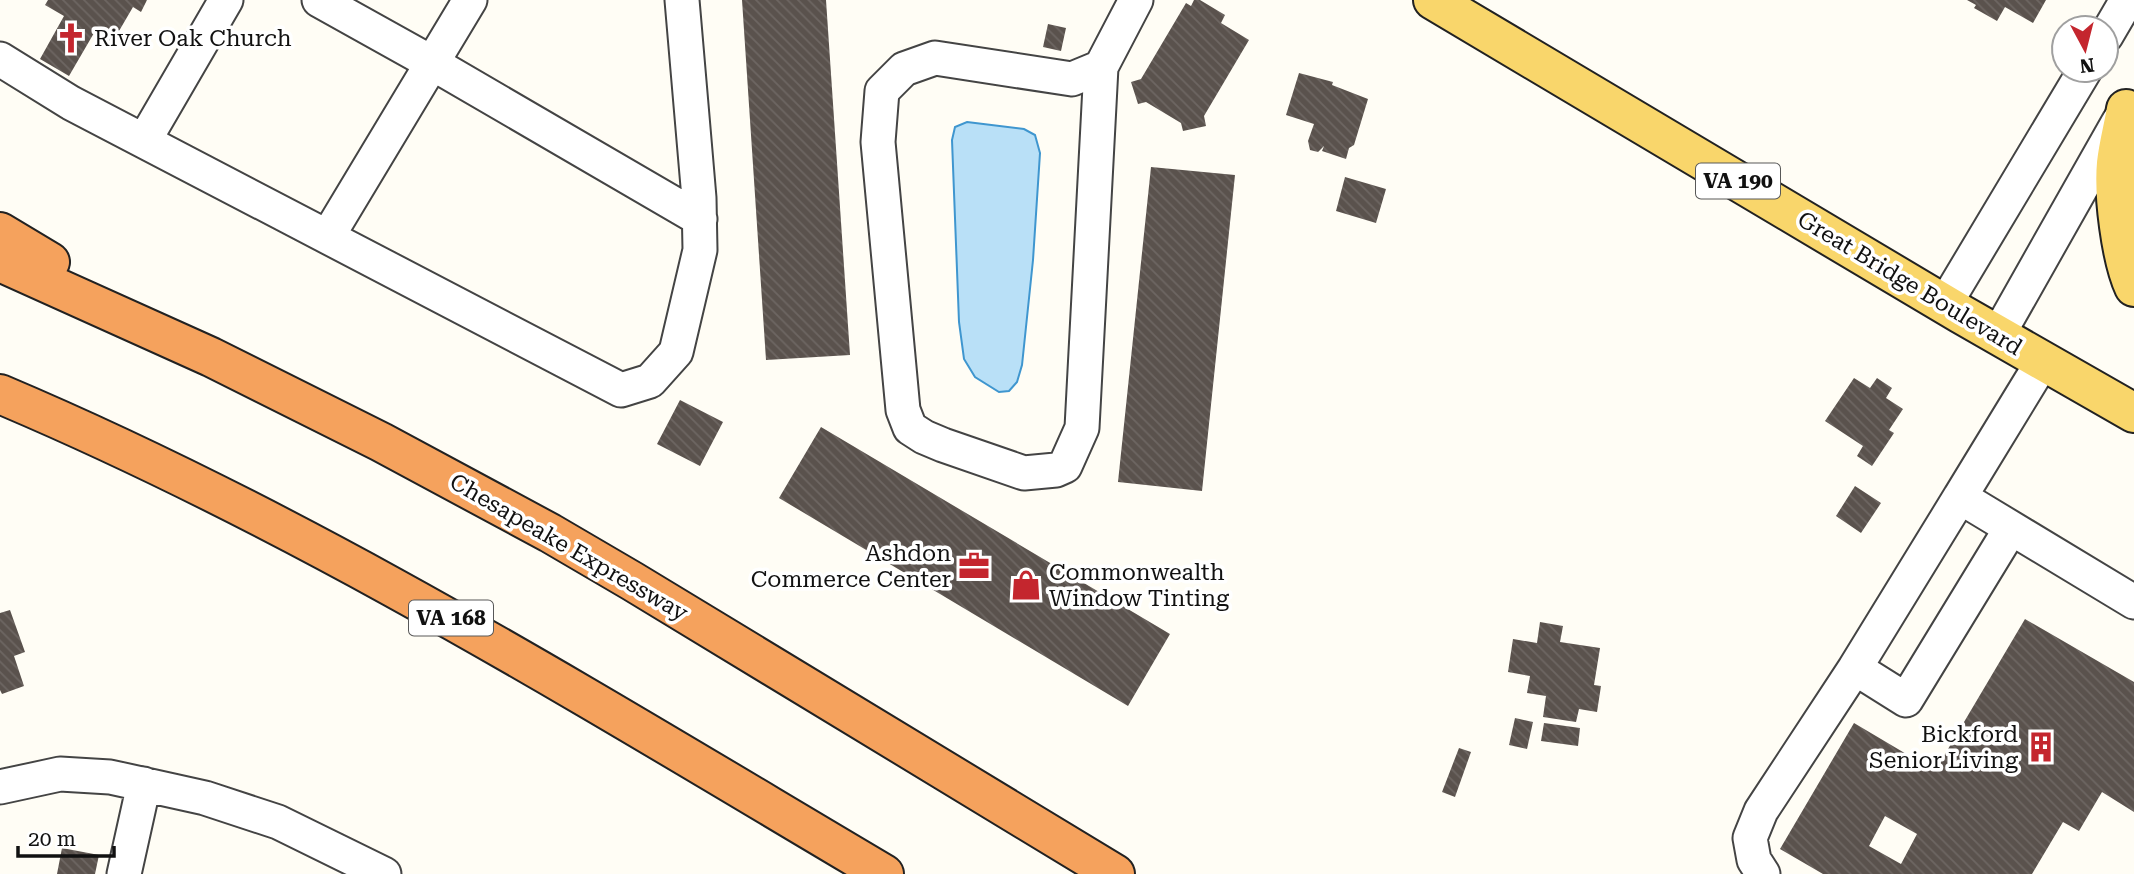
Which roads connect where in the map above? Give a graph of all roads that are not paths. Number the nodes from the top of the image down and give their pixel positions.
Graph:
1 (226, 0) edge
2 (319, 0) edge
3 (470, 0) edge
4 (682, 0) edge
5 (1136, 0) edge
6 (1433, 0) edge
7 (0, 59) edge
8 (432, 63) junction
9 (1101, 67) junction
10 (2077, 84) edge
11 (2130, 102) edge
12 (144, 141) junction
13 (700, 219) junction
14 (0, 232) edge
15 (328, 236) junction
16 (0, 262) edge
17 (2134, 287) edge
18 (1945, 304) junction
19 (1998, 335) junction
20 (211, 357) junction
21 (2043, 361) junction
22 (0, 394) edge
23 (2134, 413) edge
24 (1960, 497) junction
25 (2011, 528) junction
26 (2134, 602) edge
27 (1855, 668) junction
28 (144, 784) junction
29 (0, 786) edge
30 (124, 874) edge
31 (384, 874) edge
32 (884, 874) edge
33 (1115, 874) edge
34 (1763, 874) edge

1 - 12 street
2 - 8 street
3 - 8 street
4 - 13 street
5 - 9 street
6 - 18 main road, Great Bridge Boulevard / VA 190
7 - 12 street
8 - 13 street
8 - 15 street
9 - 9 street
10 - 18 street
11 - 17 main road
11 - 19 street
12 - 15 street
13 - 15 street
14 - 20 highway
16 - 20 highway, Chesapeake Expressway
18 - 19 main road, Great Bridge Boulevard / VA 190
19 - 21 main road, Great Bridge Boulevard / VA 190
20 - 33 highway, Chesapeake Expressway
21 - 23 main road, Great Bridge Boulevard / VA 190
21 - 24 street
22 - 32 highway, VA 168
24 - 25 street
24 - 27 street
25 - 26 street
25 - 27 street
27 - 34 street
28 - 29 street
28 - 30 street
28 - 31 street

